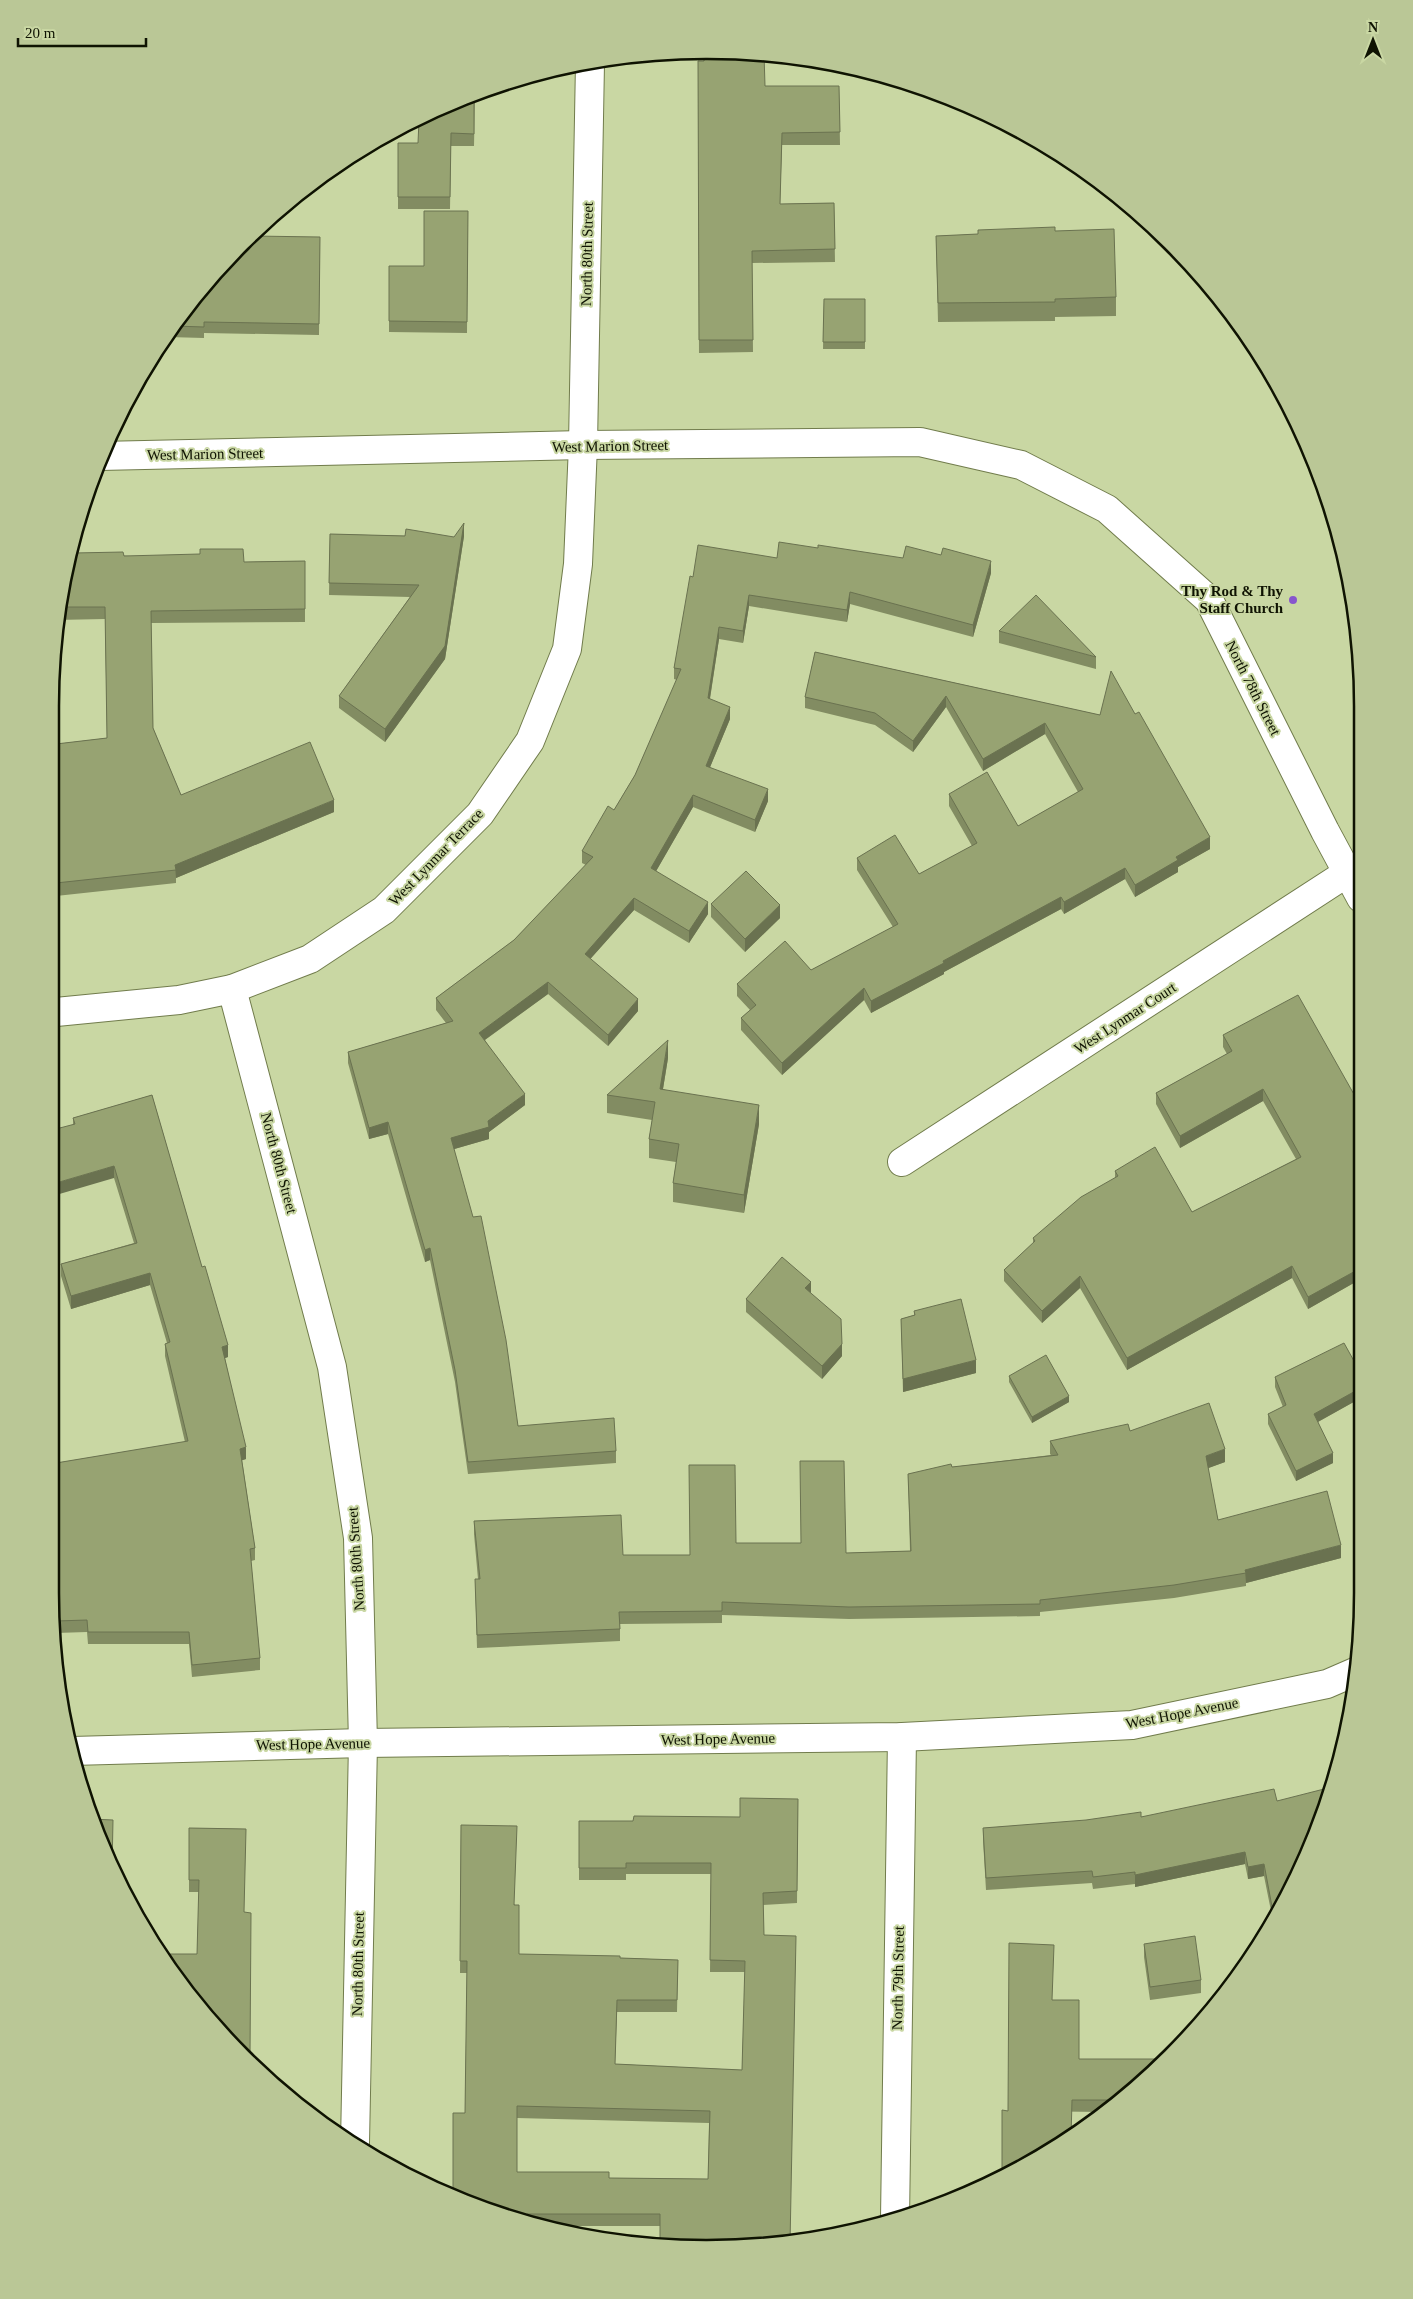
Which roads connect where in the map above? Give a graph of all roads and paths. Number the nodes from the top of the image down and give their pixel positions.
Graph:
1 (590, 69) edge
2 (583, 445) junction
3 (109, 456) edge
4 (1107, 509) joint
5 (1347, 873) junction
6 (1354, 886) edge
7 (232, 989) junction
8 (59, 1012) edge
9 (902, 1162) dead end
10 (1349, 1675) edge
11 (902, 1737) junction
12 (363, 1743) junction
13 (79, 1750) edge
14 (355, 2136) edge
15 (895, 2212) edge

1 - 2 street, North 80th Street
2 - 3 street, West Marion Street
2 - 4 street, West Marion Street
2 - 7 street, West Lynmar Terrace
4 - 5 street, North 78th Street
5 - 6 street, North 78th Street
5 - 9 street, West Lynmar Court
7 - 8 street, West Lynmar Terrace
7 - 12 street, North 80th Street
10 - 11 street, West Hope Avenue
11 - 12 street, West Hope Avenue
11 - 15 street, North 79th Street
12 - 13 street, West Hope Avenue
12 - 14 street, North 80th Street

